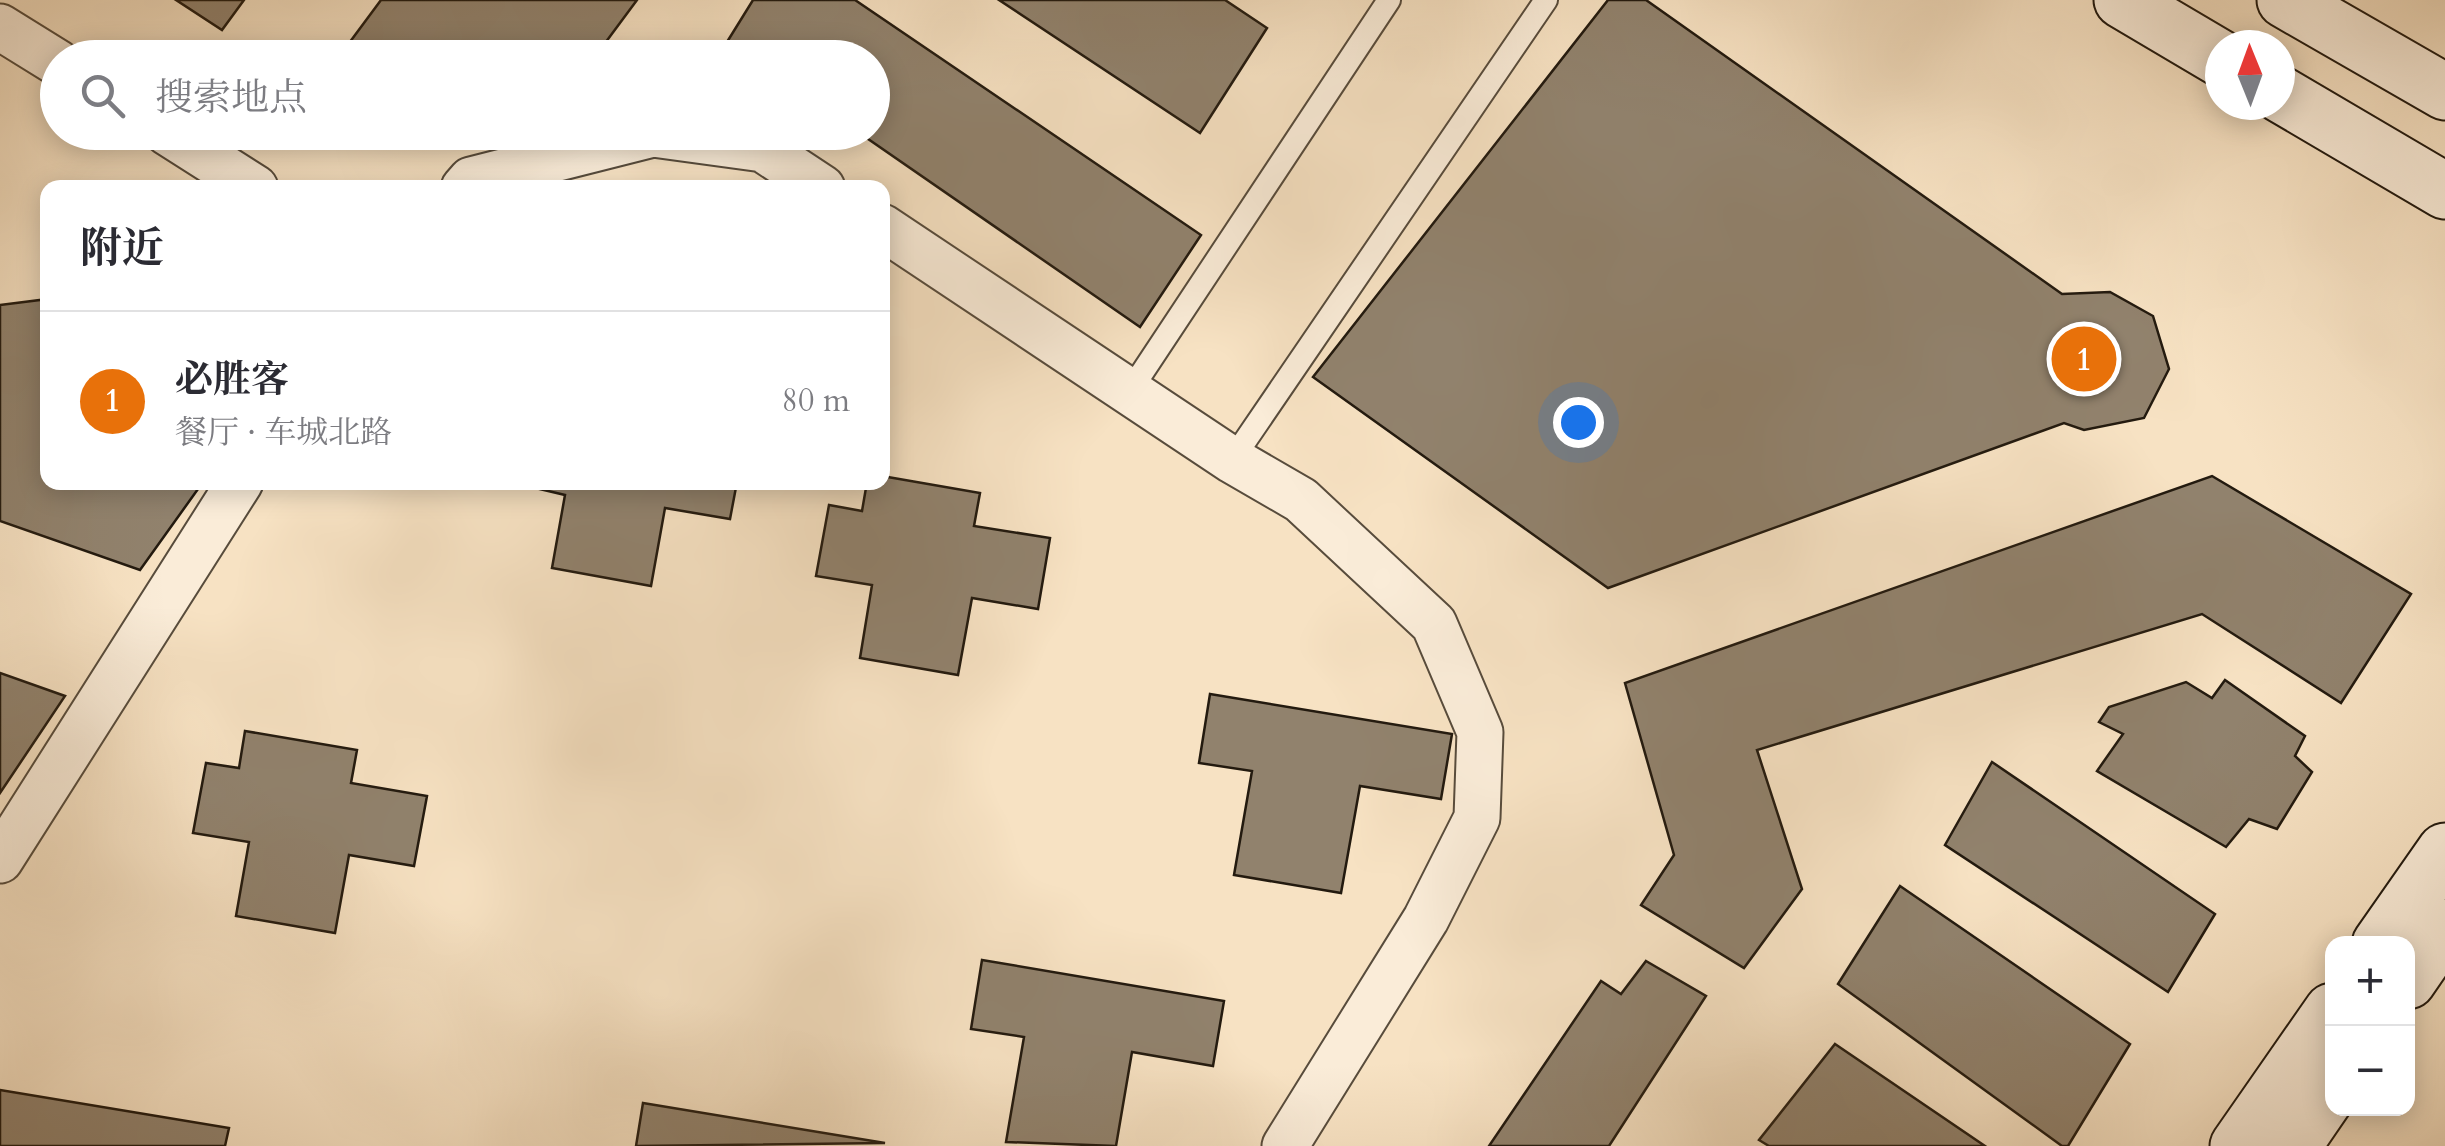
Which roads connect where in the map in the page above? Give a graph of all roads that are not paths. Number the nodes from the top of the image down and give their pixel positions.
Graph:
1 (1389, 0) edge
2 (1546, 0) edge
3 (2122, 0) edge
4 (2285, 0) edge
5 (0, 27) edge
6 (2205, 49) edge
7 (40, 52) edge
8 (2445, 92) edge
9 (2295, 103) edge
10 (196, 150) edge
11 (590, 150) edge
12 (765, 150) edge
13 (243, 180) edge
14 (471, 180) edge
15 (810, 180) edge
16 (2445, 192) edge
17 (890, 232) edge
18 (1130, 391) junction
19 (1232, 460) junction
20 (235, 490) edge
21 (2445, 852) edge
22 (0, 860) edge
23 (2445, 927) edge
24 (2386, 936) edge
25 (2415, 971) edge
26 (2325, 1021) edge
27 (2325, 1099) edge
28 (1285, 1146) edge
29 (2238, 1146) edge
30 (2293, 1146) edge

1 - 18 lane
2 - 19 lane
3 - 6 main road
4 - 8 main road
5 - 7 street
9 - 16 main road
10 - 13 street
11 - 14 street
12 - 15 street
17 - 18 street
18 - 19 street
19 - 28 street
20 - 22 street
21 - 24 main road
23 - 25 main road
26 - 29 main road
27 - 30 main road

